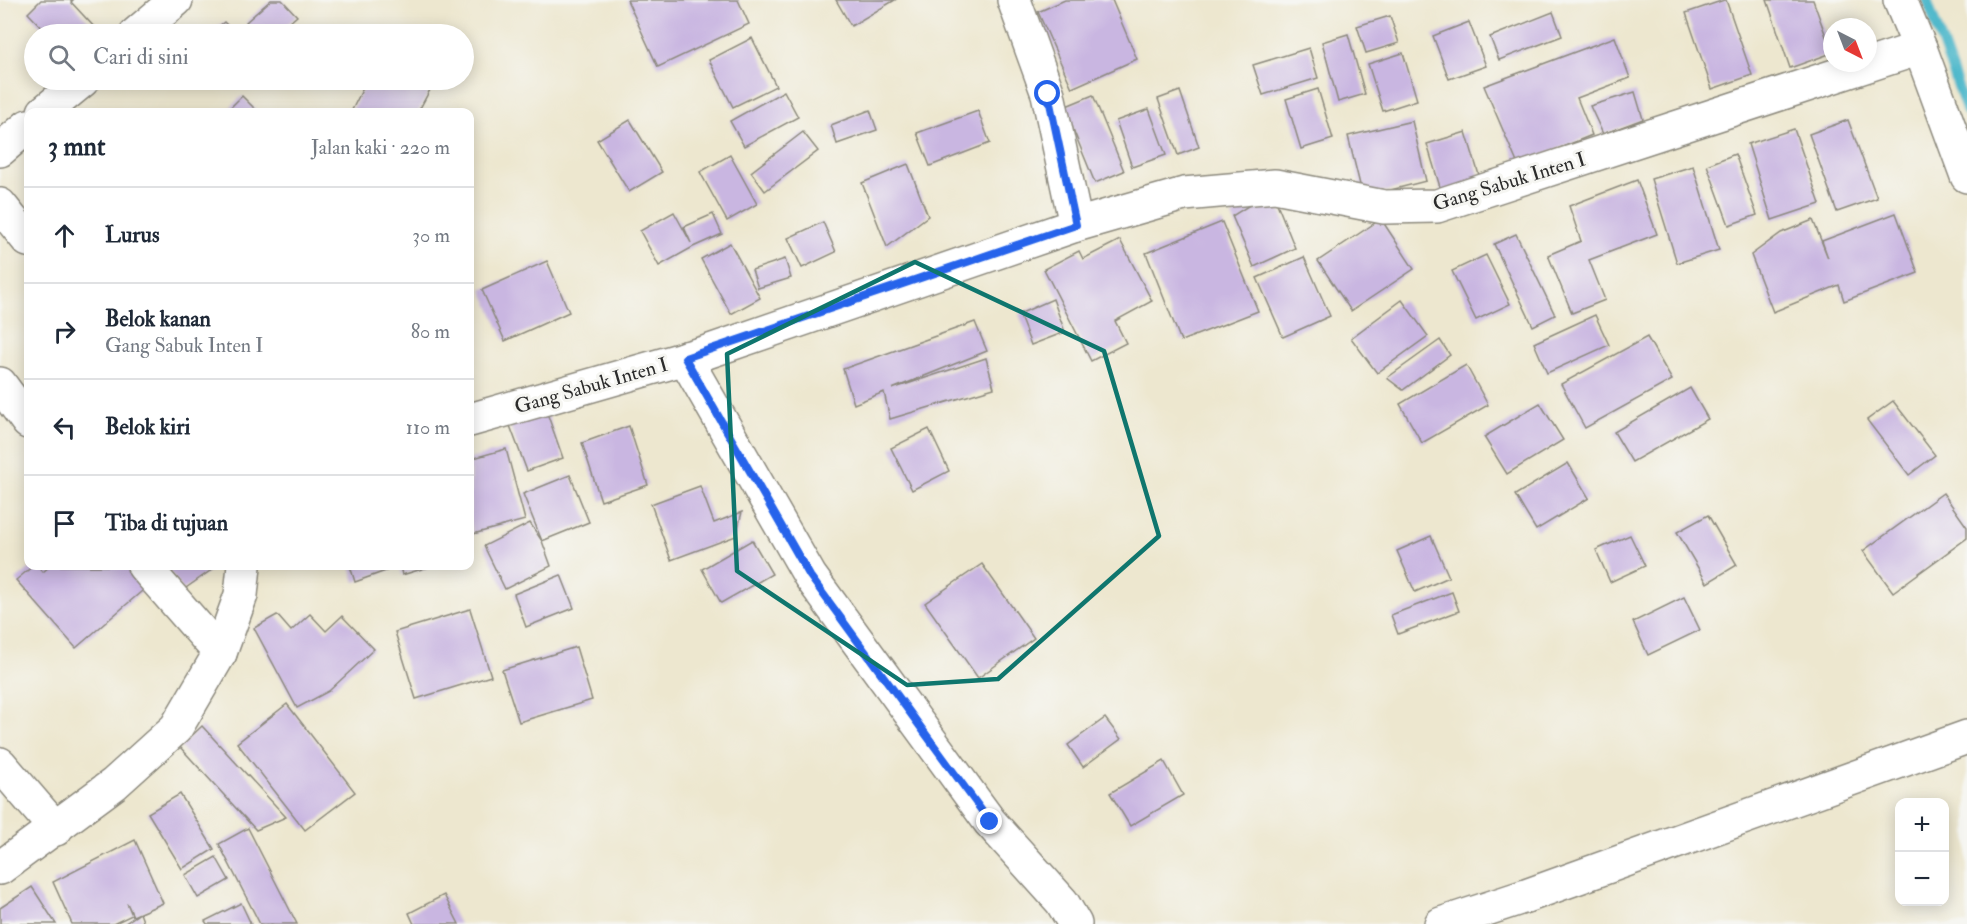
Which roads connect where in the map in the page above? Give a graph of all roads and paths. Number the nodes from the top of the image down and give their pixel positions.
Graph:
1 (176, 0) edge
2 (1014, 0) edge
3 (1900, 0) edge
4 (148, 24) edge
5 (1920, 48) junction
6 (71, 90) edge
7 (49, 108) edge
8 (24, 129) edge
9 (0, 150) edge
10 (1967, 176) edge
11 (0, 205) edge
12 (1076, 225) junction
13 (24, 235) edge
14 (685, 358) junction
15 (0, 384) edge
16 (24, 417) edge
17 (474, 419) edge
18 (147, 570) edge
19 (244, 570) edge
20 (220, 653) junction
21 (1967, 737) edge
22 (0, 764) edge
23 (56, 829) junction
24 (0, 868) edge
25 (1075, 924) edge
26 (1442, 924) edge

1 - 4 street
2 - 12 street
3 - 5 street
5 - 10 street
5 - 12 street, Gang Sabuk Inten I
6 - 7 street
8 - 9 street
11 - 13 street
12 - 14 street, Gang Sabuk Inten I
14 - 17 street, Gang Sabuk Inten I
14 - 25 street
15 - 16 street
18 - 20 street
19 - 20 street
20 - 23 street
21 - 26 street
22 - 23 street
23 - 24 street

